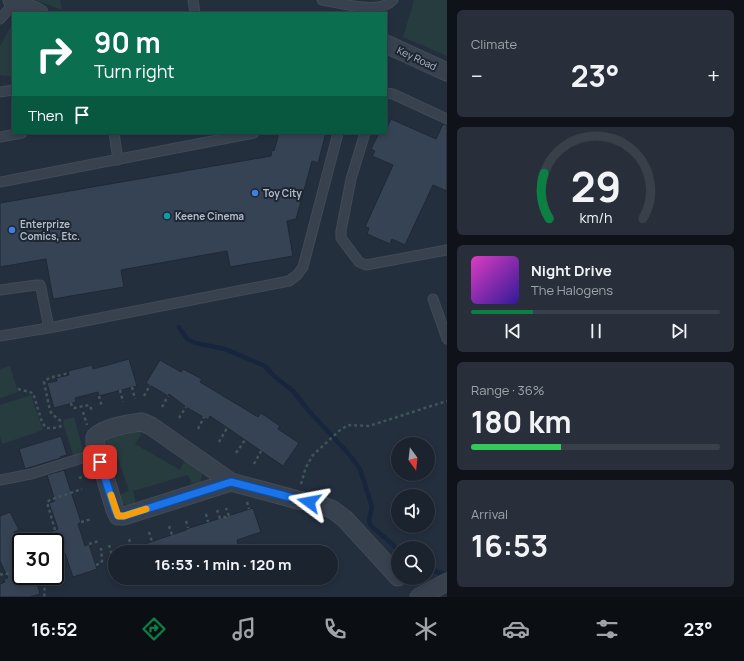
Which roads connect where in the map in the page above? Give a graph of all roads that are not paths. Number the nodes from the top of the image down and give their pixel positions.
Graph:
1 (193, 0) edge
2 (322, 0) edge
3 (393, 0) edge
4 (13, 1) edge
5 (353, 9) edge
6 (37, 12) edge
7 (195, 12) edge
8 (0, 19) edge
9 (387, 44) edge
10 (447, 72) edge
11 (12, 90) edge
12 (0, 92) edge
13 (387, 93) edge
14 (447, 119) edge
15 (16, 134) edge
16 (114, 134) edge
17 (249, 134) edge
18 (338, 134) edge
19 (365, 134) edge
20 (0, 137) edge
21 (118, 160) junction
22 (0, 182) edge
23 (447, 250) edge
24 (0, 290) edge
25 (433, 299) dead end
26 (49, 328) junction
27 (0, 336) edge
28 (447, 339) edge
29 (98, 453) junction
30 (0, 480) edge
31 (231, 482) junction
32 (391, 568) edge
33 (447, 582) edge
34 (407, 585) edge
35 (418, 597) edge

1 - 7 lane
2 - 5 lane
3 - 5 lane
4 - 6 street
4 - 8 lane
9 - 10 street, Key Road
11 - 12 lane
13 - 14 lane
15 - 20 lane
16 - 21 lane
17 - 21 lane
18 - 26 lane
19 - 23 lane
21 - 22 lane
24 - 26 lane
25 - 28 lane
26 - 27 lane
29 - 30 lane
29 - 31 street
29 - 31 street
31 - 32 street
33 - 35 street
34 - 35 street

